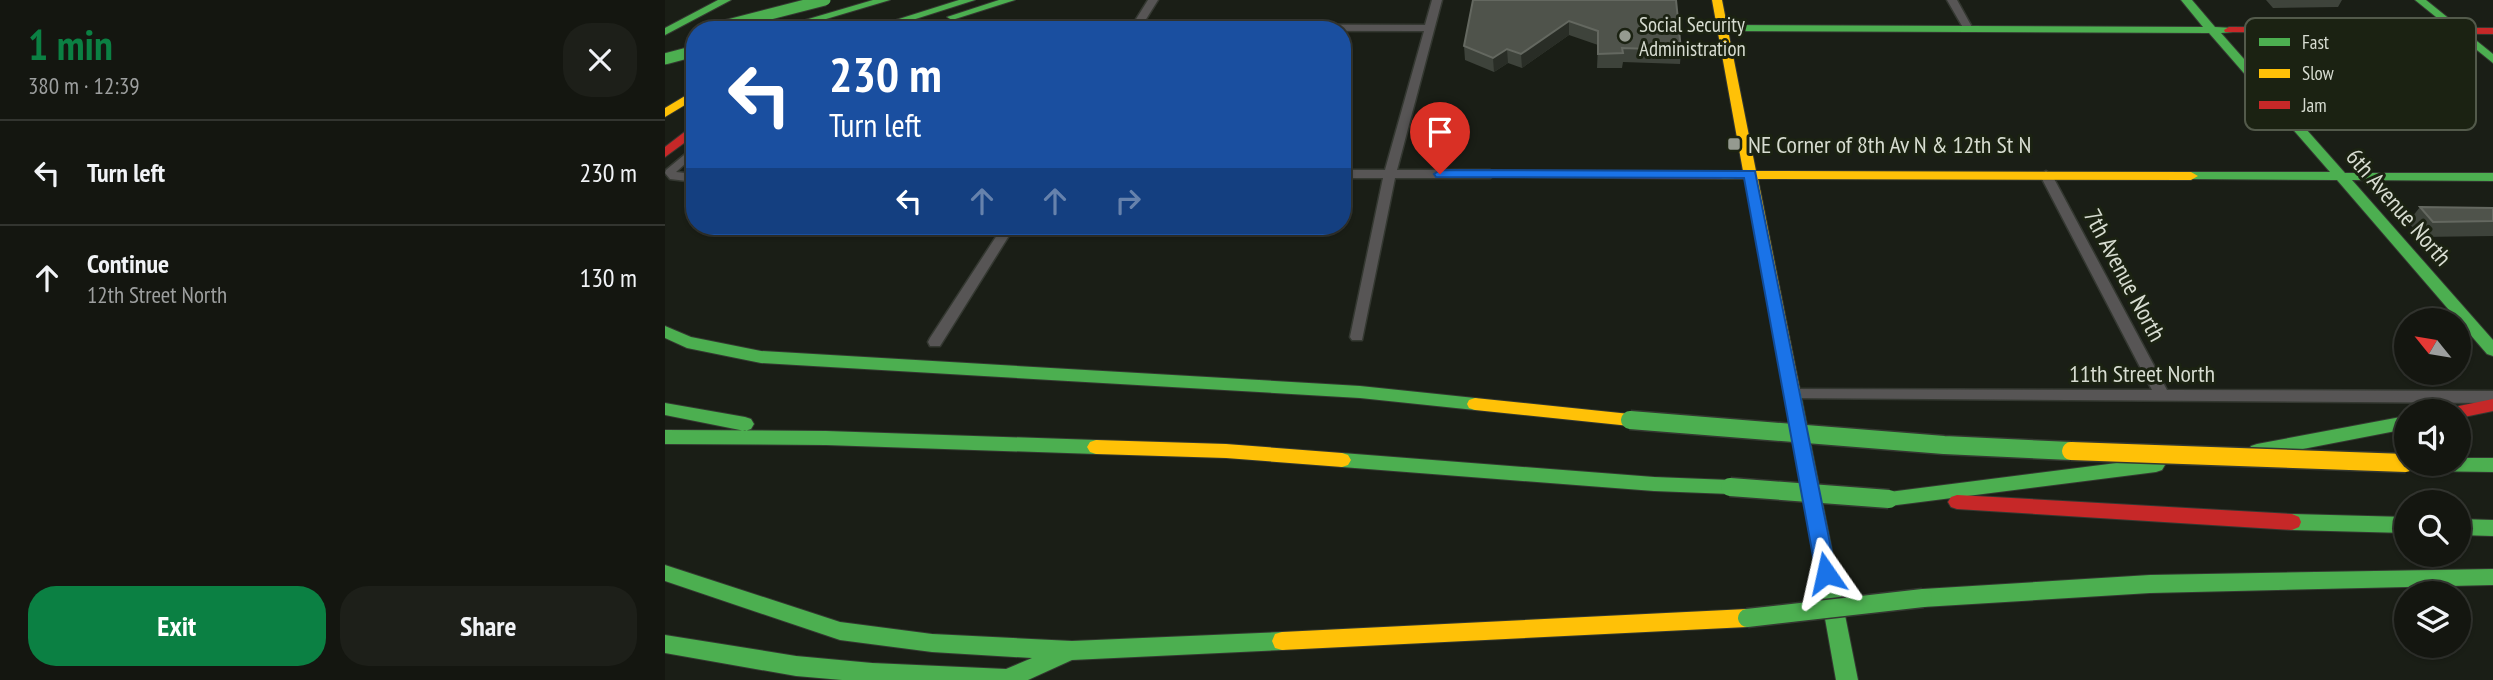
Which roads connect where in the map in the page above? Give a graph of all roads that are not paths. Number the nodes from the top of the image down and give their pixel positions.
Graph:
1 (726, 0) edge
2 (786, 0) edge
3 (799, 0) edge
4 (825, 0) edge
5 (884, 0) edge
6 (927, 0) edge
7 (970, 0) edge
8 (1010, 0) edge
9 (1153, 0) edge
10 (1437, 0) edge
11 (1717, 0) edge
12 (1952, 0) edge
13 (2186, 0) edge
14 (2420, 0) edge
15 (762, 16) junction
16 (2442, 18) edge
17 (743, 21) edge
18 (745, 21) edge
19 (750, 21) edge
20 (753, 21) edge
21 (808, 21) edge
22 (860, 21) edge
23 (899, 21) edge
24 (940, 21) edge
25 (1140, 21) edge
26 (1351, 27) edge
27 (1431, 27) junction
28 (1722, 28) junction
29 (1968, 29) junction
30 (2213, 30) junction
31 (2245, 30) edge
32 (665, 32) edge
33 (686, 35) edge
34 (665, 41) edge
35 (2476, 46) edge
36 (686, 49) edge
37 (686, 53) edge
38 (686, 56) edge
39 (665, 59) edge
40 (2493, 60) edge
41 (2245, 66) edge
42 (665, 68) edge
43 (686, 85) edge
44 (675, 88) dead end
45 (686, 100) edge
46 (665, 113) edge
47 (2302, 130) edge
48 (686, 136) edge
49 (665, 153) edge
50 (686, 157) edge
51 (1351, 174) edge
52 (1390, 174) junction
53 (1490, 174) joint
54 (1750, 174) junction
55 (2046, 175) junction
56 (2343, 176) junction
57 (2493, 177) edge
58 (686, 178) edge
59 (1003, 235) edge
60 (665, 331) edge
61 (1357, 337) dead end
62 (935, 342) dead end
63 (2493, 350) edge
64 (1792, 394) junction
65 (2163, 396) junction
66 (2493, 397) edge
67 (2493, 405) edge
68 (665, 409) edge
69 (2471, 410) edge
70 (2394, 424) edge
71 (665, 437) edge
72 (826, 438) junction
73 (2394, 463) edge
74 (2471, 465) edge
75 (2493, 466) edge
76 (1889, 499) junction
77 (2394, 525) edge
78 (2471, 527) edge
79 (2493, 528) edge
80 (665, 573) edge
81 (2493, 577) edge
82 (665, 643) edge
83 (1072, 651) junction
84 (1847, 680) edge

1 - 32 main road
2 - 18 main road
3 - 15 main road
4 - 17 main road, bridge
5 - 21 main road
6 - 22 main road
7 - 23 main road
8 - 24 main road
9 - 25 street
10 - 27 street
11 - 28 main road
12 - 29 street
13 - 30 main road, 6th Avenue North
14 - 16 main road
15 - 19 main road
15 - 20 main road
26 - 27 street
27 - 52 street
28 - 29 main road
28 - 54 main road
29 - 30 main road
30 - 31 main road
30 - 41 main road, 6th Avenue North
33 - 34 main road
35 - 40 main road
36 - 39 main road
37 - 39 main road, bridge
38 - 42 main road
43 - 44 main road
45 - 46 main road
47 - 56 main road, 6th Avenue North
48 - 49 main road
50 - 58 street
51 - 52 street
52 - 53 street
52 - 61 street
53 - 54 main road
54 - 55 main road
54 - 64 main road
55 - 56 main road
55 - 65 street, 7th Avenue North
56 - 57 main road
56 - 63 main road, 6th Avenue North
59 - 62 street
60 - 73 main road, bridge
64 - 65 street, 11th Street North
64 - 84 main road
65 - 66 street, 11th Street North
67 - 69 main road
68 - 72 main road
70 - 76 main road
71 - 72 main road
72 - 76 main road, bridge
74 - 75 main road
76 - 77 main road
78 - 79 main road
80 - 83 main road
81 - 83 main road, bridge
82 - 83 main road

